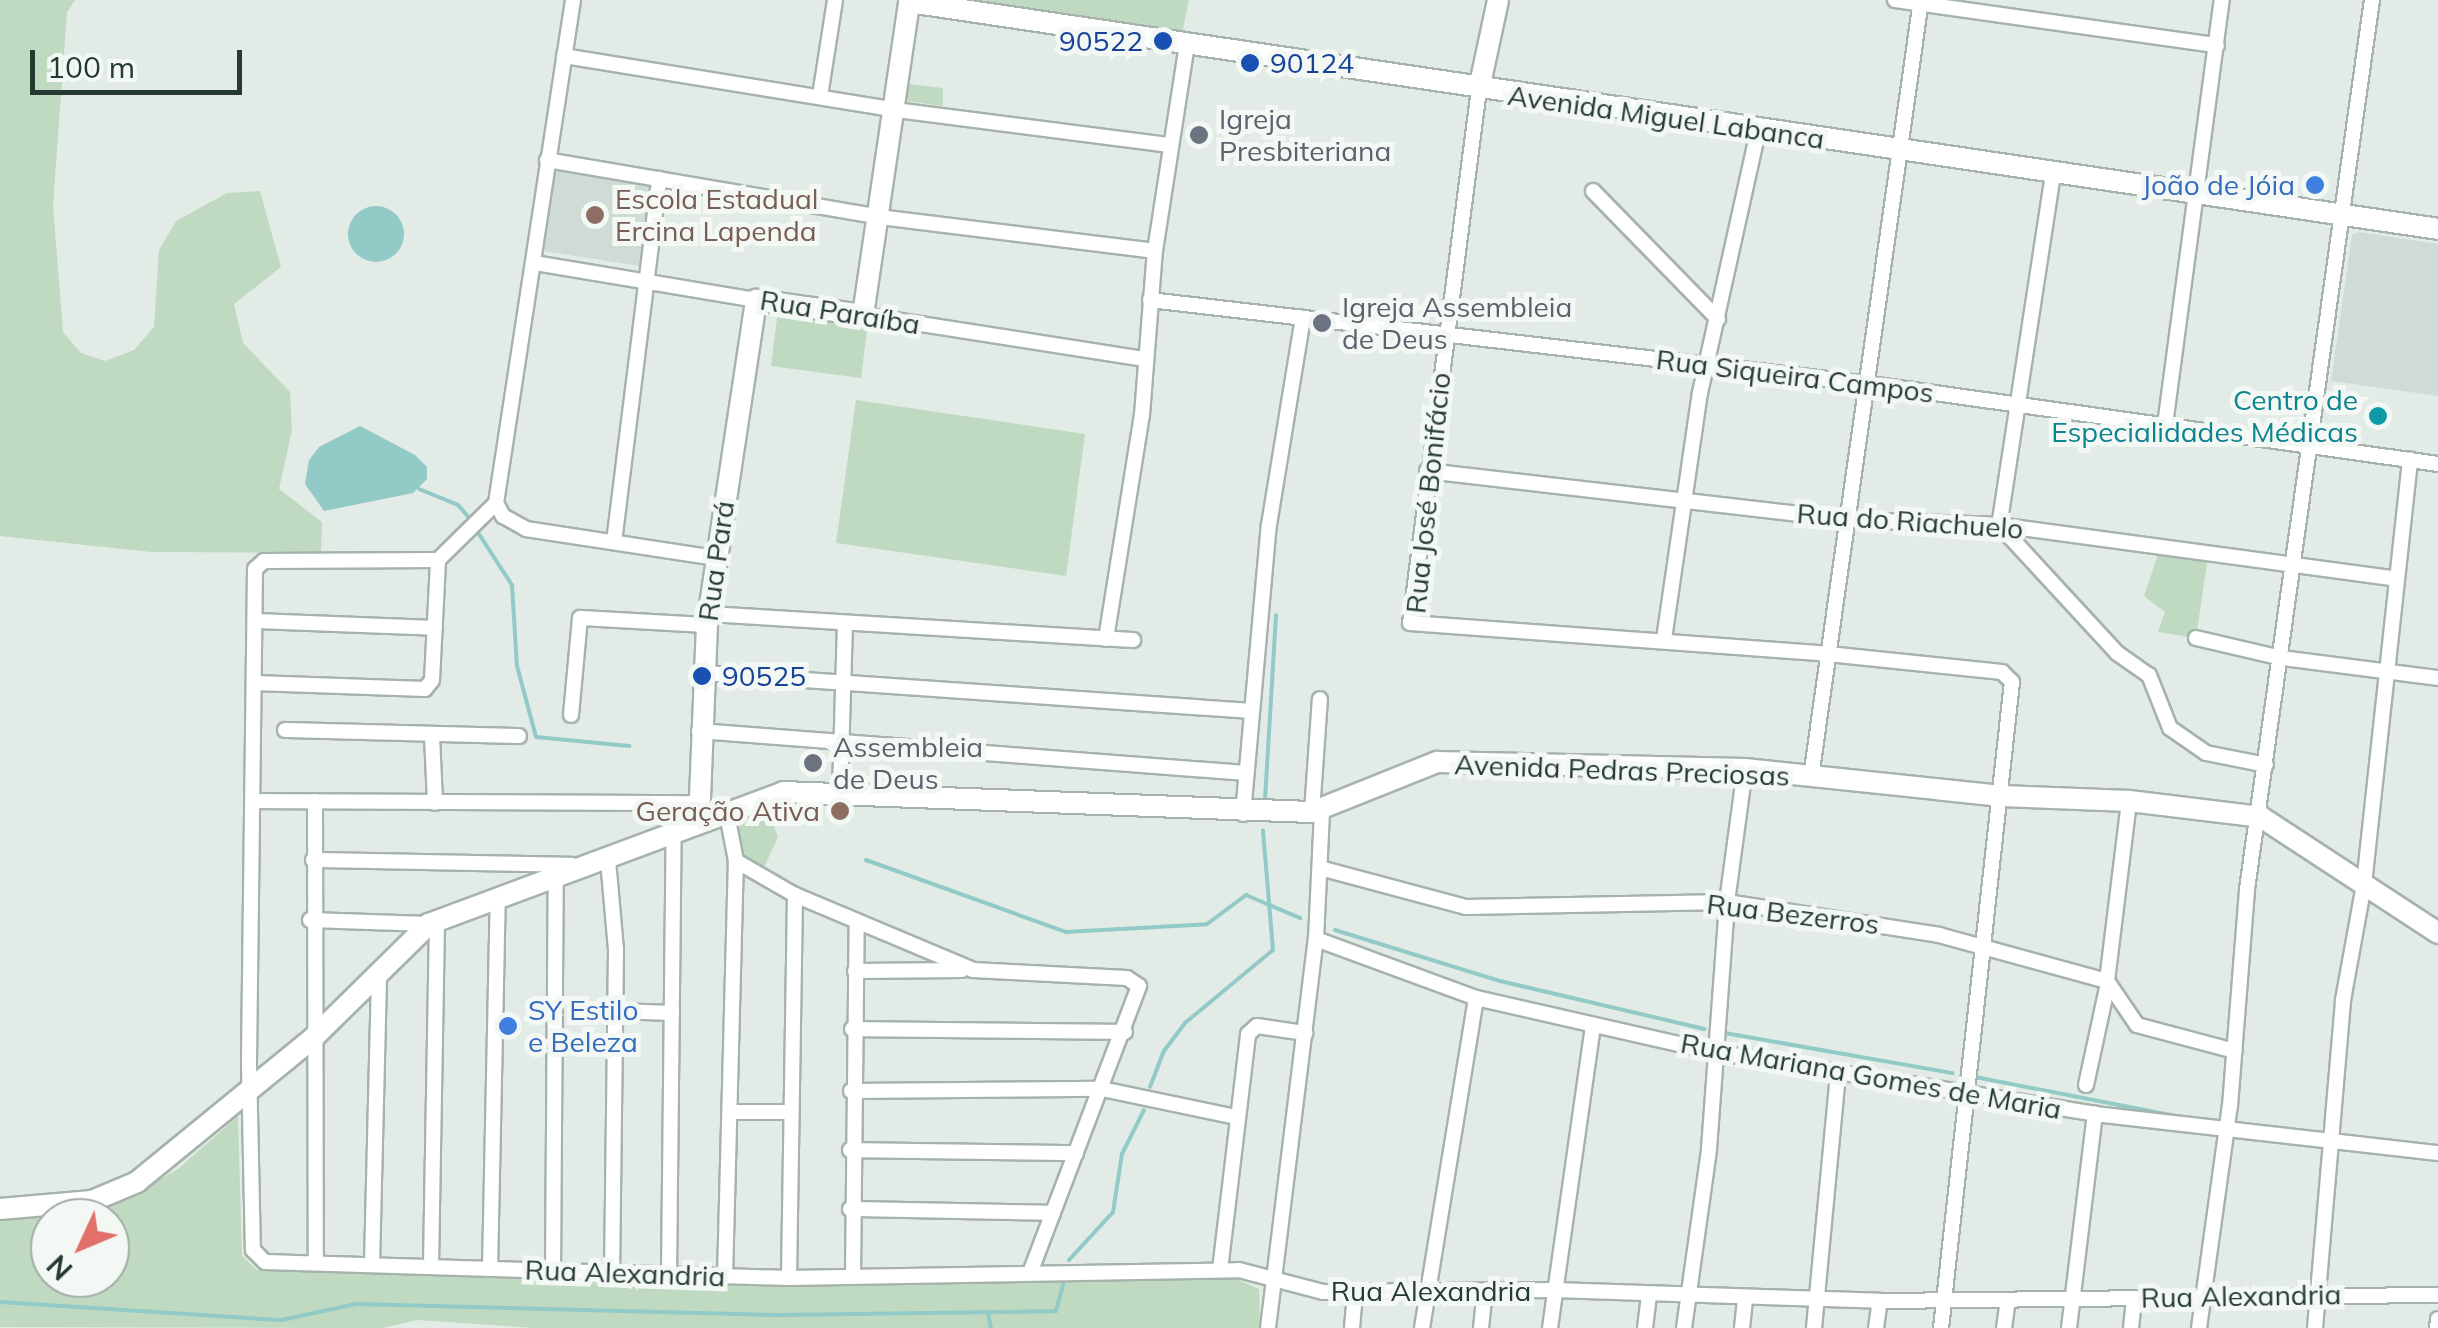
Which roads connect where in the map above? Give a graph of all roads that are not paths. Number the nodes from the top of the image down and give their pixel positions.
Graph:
1 (573, 0) edge
2 (835, 0) edge
3 (1498, 0) edge
4 (1895, 0) edge
5 (2222, 0) edge
6 (2372, 0) edge
7 (902, 1) edge
8 (1920, 2) edge
9 (1187, 44) junction
10 (2217, 45) junction
11 (564, 56) junction
12 (1478, 89) junction
13 (820, 96) junction
14 (896, 110) junction
15 (1758, 131) junction
16 (1171, 145) junction
17 (1904, 152) junction
18 (548, 160) junction
19 (2052, 174) junction
20 (660, 179) junction
21 (1593, 191) dead end
22 (2198, 195) junction
23 (2342, 215) junction
24 (879, 217) junction
25 (2438, 229) edge
26 (1155, 251) junction
27 (536, 263) junction
28 (647, 280) junction
29 (756, 300) junction
30 (1150, 300) junction
31 (863, 315) junction
32 (1302, 318) junction
33 (1718, 319) junction
34 (1447, 334) junction
35 (1144, 359) junction
36 (1707, 365) junction
37 (1870, 384) junction
38 (2017, 403) junction
39 (2165, 426) junction
40 (2310, 445) junction
41 (2410, 460) junction
42 (2438, 464) edge
43 (1427, 472) junction
44 (1685, 502) junction
45 (496, 503) junction
46 (1851, 520) junction
47 (1999, 524) junction
48 (614, 542) junction
49 (715, 558) junction
50 (438, 560) junction
51 (2293, 566) junction
52 (2393, 578) junction
53 (708, 620) junction
54 (256, 622) junction
55 (845, 625) junction
56 (435, 628) junction
57 (2196, 638) dead end
58 (1106, 639) junction
59 (1664, 639) junction
60 (1133, 640) dead end
61 (1828, 654) junction
62 (2282, 658) junction
63 (2383, 672) junction
64 (704, 674) junction
65 (2438, 678) edge
66 (254, 683) junction
67 (842, 683) junction
68 (1320, 699) dead end
69 (1252, 711) junction
70 (571, 716) dead end
71 (286, 730) dead end
72 (699, 730) junction
73 (432, 736) junction
74 (519, 736) dead end
75 (842, 745) junction
76 (2266, 765) junction
77 (1744, 769) junction
78 (1246, 773) junction
79 (1810, 778) junction
80 (840, 792) junction
81 (2002, 796) junction
82 (253, 801) junction
83 (2130, 801) junction
84 (315, 802) junction
85 (435, 804) junction
86 (726, 809) junction
87 (1317, 811) junction
88 (698, 813) junction
89 (1244, 814) junction
90 (2261, 817) junction
91 (674, 835) junction
92 (313, 860) junction
93 (608, 860) junction
94 (736, 861) junction
95 (583, 866) junction
96 (1320, 868) junction
97 (556, 872) junction
98 (2364, 884) junction
99 (795, 895) junction
100 (498, 896) junction
101 (1727, 902) junction
102 (310, 920) junction
103 (433, 923) junction
104 (857, 923) junction
105 (2438, 933) edge
106 (1316, 939) junction
107 (1980, 946) junction
108 (379, 968) junction
109 (973, 970) junction
110 (855, 971) junction
111 (2107, 985) junction
112 (1476, 998) junction
113 (616, 1011) junction
114 (672, 1012) junction
115 (1593, 1025) junction
116 (852, 1030) junction
117 (1125, 1032) junction
118 (1305, 1033) junction
119 (313, 1038) junction
120 (1714, 1052) junction
121 (2235, 1052) junction
122 (1838, 1076) junction
123 (2086, 1085) dead end
124 (250, 1088) junction
125 (1102, 1089) junction
126 (851, 1092) junction
127 (1963, 1095) junction
128 (733, 1112) junction
129 (790, 1112) junction
130 (2095, 1114) junction
131 (1236, 1116) junction
132 (2227, 1128) junction
133 (2330, 1144) junction
134 (850, 1150) junction
135 (1076, 1153) junction
136 (2438, 1154) edge
137 (0, 1209) edge
138 (850, 1210) junction
139 (1053, 1213) junction
140 (316, 1262) junction
141 (372, 1264) junction
142 (431, 1265) junction
143 (490, 1268) junction
144 (1032, 1270) junction
145 (1220, 1270) junction
146 (552, 1271) junction
147 (612, 1273) junction
148 (670, 1276) junction
149 (852, 1276) junction
150 (726, 1277) junction
151 (789, 1278) junction
152 (1275, 1279) junction
153 (1428, 1290) junction
154 (1555, 1290) junction
155 (1355, 1291) junction
156 (1485, 1291) junction
157 (1649, 1294) junction
158 (2316, 1294) junction
159 (1687, 1295) junction
160 (2438, 1295) edge
161 (1744, 1297) junction
162 (1818, 1298) junction
163 (2134, 1298) junction
164 (2072, 1299) junction
165 (2203, 1299) junction
166 (1945, 1300) junction
167 (2008, 1300) junction
168 (1880, 1301) junction
169 (2438, 1318) edge
170 (1268, 1328) edge
171 (1352, 1328) edge
172 (1422, 1328) edge
173 (1481, 1328) edge
174 (1550, 1328) edge
175 (1644, 1328) edge
176 (1684, 1328) edge
177 (1742, 1328) edge
178 (1814, 1328) edge
179 (1876, 1328) edge
180 (1941, 1328) edge
181 (2004, 1328) edge
182 (2069, 1328) edge
183 (2131, 1328) edge
184 (2199, 1328) edge
185 (2315, 1328) edge
186 (2436, 1328) edge

1 - 11 street
2 - 13 street
3 - 12 main road, Rua José Bonifácio
4 - 8 street
5 - 10 street
6 - 23 street
7 - 9 main road, Avenida Miguel Labanca
7 - 14 main road
8 - 10 street
8 - 17 street
9 - 12 main road, Avenida Miguel Labanca
9 - 16 street
10 - 22 street
11 - 13 street
11 - 18 street
12 - 15 main road, Avenida Miguel Labanca
12 - 34 street, Rua José Bonifácio
13 - 14 street
14 - 16 street
14 - 24 main road
15 - 17 main road, Avenida Miguel Labanca
15 - 33 street
16 - 26 street
17 - 19 main road, Avenida Miguel Labanca
17 - 37 street
18 - 20 street
18 - 27 street
19 - 22 main road, Avenida Miguel Labanca
19 - 38 street
20 - 24 street
20 - 28 street
21 - 33 street
22 - 23 main road, Avenida Miguel Labanca
22 - 39 street
23 - 25 main road, Avenida Miguel Labanca
23 - 40 street
24 - 26 street
24 - 31 main road
26 - 30 street
27 - 28 street, Rua Paraíba
27 - 45 street
28 - 29 street, Rua Paraíba
28 - 48 street
29 - 31 main road, Rua Paraíba
29 - 49 main road, Rua Pará
30 - 32 street, Rua Siqueira Campos
30 - 35 street
31 - 35 street, Rua Paraíba
32 - 34 street, Rua Siqueira Campos
32 - 69 street
33 - 36 street
34 - 36 street, Rua Siqueira Campos
34 - 43 street, Rua José Bonifácio
35 - 58 street
36 - 37 street, Rua Siqueira Campos
36 - 44 street
37 - 38 street, Rua Siqueira Campos
37 - 46 street
38 - 39 street, Rua Siqueira Campos
38 - 47 street
39 - 40 street, Rua Siqueira Campos
40 - 41 street, Rua Siqueira Campos
40 - 51 street
41 - 42 street, Rua Siqueira Campos
41 - 52 street
43 - 44 street, Rua do Riachuelo
43 - 59 street, Rua José Bonifácio
44 - 46 street, Rua do Riachuelo
44 - 59 street
45 - 48 street
45 - 50 street
46 - 47 street, Rua do Riachuelo
46 - 61 street
47 - 51 street, Rua do Riachuelo
47 - 76 street
48 - 49 street
49 - 53 main road, Rua Pará
50 - 54 street
50 - 56 street
51 - 52 street, Rua do Riachuelo
51 - 62 street
52 - 63 street
53 - 55 street
53 - 64 main road, Rua Pará
53 - 70 street
54 - 56 street
54 - 66 street
55 - 58 street
55 - 67 street
56 - 66 street
57 - 62 street
58 - 60 street
59 - 61 street
61 - 79 street
61 - 81 street
62 - 63 street
62 - 76 street
63 - 65 street
63 - 98 street
64 - 67 street
64 - 72 main road, Rua Pará
66 - 82 street
67 - 69 street
67 - 75 street
68 - 87 street
69 - 78 street
71 - 73 street
72 - 75 street
72 - 88 main road, Rua Pará
73 - 74 street
73 - 85 street
75 - 78 street
75 - 80 street
76 - 90 street
77 - 79 main road, Avenida Pedras Preciosas
77 - 87 main road, Avenida Pedras Preciosas
77 - 101 street
78 - 89 street
79 - 81 main road, Avenida Pedras Preciosas
80 - 86 main road, Avenida Pedras Preciosas
80 - 89 main road, Avenida Pedras Preciosas
81 - 83 main road, Avenida Pedras Preciosas
81 - 107 street
82 - 84 street
82 - 124 street
83 - 90 main road, Avenida Pedras Preciosas
83 - 111 street
84 - 85 street
84 - 92 street
85 - 88 street
86 - 88 main road, Avenida Pedras Preciosas
86 - 94 street
87 - 89 main road, Avenida Pedras Preciosas
87 - 96 street
88 - 91 main road, Avenida Pedras Preciosas
90 - 98 main road
90 - 121 street
91 - 93 main road, Avenida Pedras Preciosas
91 - 114 street
92 - 95 street
92 - 102 street
93 - 95 main road, Avenida Pedras Preciosas
93 - 113 street
94 - 99 street
94 - 128 street
95 - 97 main road, Avenida Pedras Preciosas
96 - 101 street, Rua Bezerros
96 - 106 street
97 - 100 main road, Avenida Pedras Preciosas
97 - 146 street
98 - 105 main road
98 - 133 street
99 - 104 street
99 - 129 street
100 - 103 main road, Avenida Pedras Preciosas
100 - 143 street
101 - 107 street, Rua Bezerros
101 - 120 street
102 - 103 street
102 - 119 street
103 - 108 main road, Avenida Pedras Preciosas
103 - 142 street
104 - 109 street
104 - 110 street
106 - 112 street, Rua Mariana Gomes de Maria
106 - 118 street
107 - 111 street, Rua Bezerros
107 - 127 street
108 - 119 main road, Avenida Pedras Preciosas
108 - 141 street
109 - 110 street
109 - 117 street
110 - 116 street
111 - 121 street
111 - 123 street
112 - 115 street, Rua Mariana Gomes de Maria
112 - 153 street
113 - 114 street
113 - 147 street
114 - 148 street
115 - 120 street, Rua Mariana Gomes de Maria
115 - 154 street
116 - 117 street
116 - 126 street
117 - 125 street
118 - 131 street
118 - 152 street
119 - 124 main road, Avenida Pedras Preciosas
119 - 140 street
120 - 122 street, Rua Mariana Gomes de Maria
120 - 159 street
121 - 132 street
122 - 127 street, Rua Mariana Gomes de Maria
122 - 162 street
124 - 137 main road, Avenida Pedras Preciosas
124 - 140 street, Rua Alexandria
125 - 126 street
125 - 131 street
125 - 135 street
126 - 134 street
127 - 130 street, Rua Mariana Gomes de Maria
127 - 166 street
128 - 129 street
128 - 150 street
129 - 151 street
130 - 132 street, Rua Mariana Gomes de Maria
130 - 164 street
131 - 145 street
132 - 133 street, Rua Mariana Gomes de Maria
132 - 165 street
133 - 136 street, Rua Mariana Gomes de Maria
133 - 158 street
134 - 135 street
134 - 138 street
135 - 139 street
138 - 139 street
138 - 149 street
139 - 144 street
140 - 141 street, Rua Alexandria
141 - 142 street, Rua Alexandria
142 - 143 street, Rua Alexandria
143 - 146 street, Rua Alexandria
144 - 145 street, Rua Alexandria
144 - 149 street, Rua Alexandria
145 - 152 street, Rua Alexandria
146 - 147 street, Rua Alexandria
147 - 148 street, Rua Alexandria
148 - 150 street, Rua Alexandria
149 - 151 street, Rua Alexandria
150 - 151 street, Rua Alexandria
152 - 155 street, Rua Alexandria
152 - 170 street
153 - 155 street, Rua Alexandria
153 - 156 street, Rua Alexandria
153 - 172 street
154 - 156 street, Rua Alexandria
154 - 157 street, Rua Alexandria
154 - 174 street
155 - 171 street
156 - 173 street
157 - 159 street, Rua Alexandria
157 - 175 street
158 - 160 street, Rua Alexandria
158 - 165 street, Rua Alexandria
158 - 185 street
159 - 161 street, Rua Alexandria
159 - 176 street
161 - 162 street, Rua Alexandria
161 - 177 street
162 - 168 street, Rua Alexandria
162 - 178 street
163 - 164 street, Rua Alexandria
163 - 165 street, Rua Alexandria
163 - 183 street
164 - 167 street, Rua Alexandria
164 - 182 street
165 - 184 street
166 - 167 street, Rua Alexandria
166 - 168 street, Rua Alexandria
166 - 180 street
167 - 181 street
168 - 179 street
169 - 186 street

